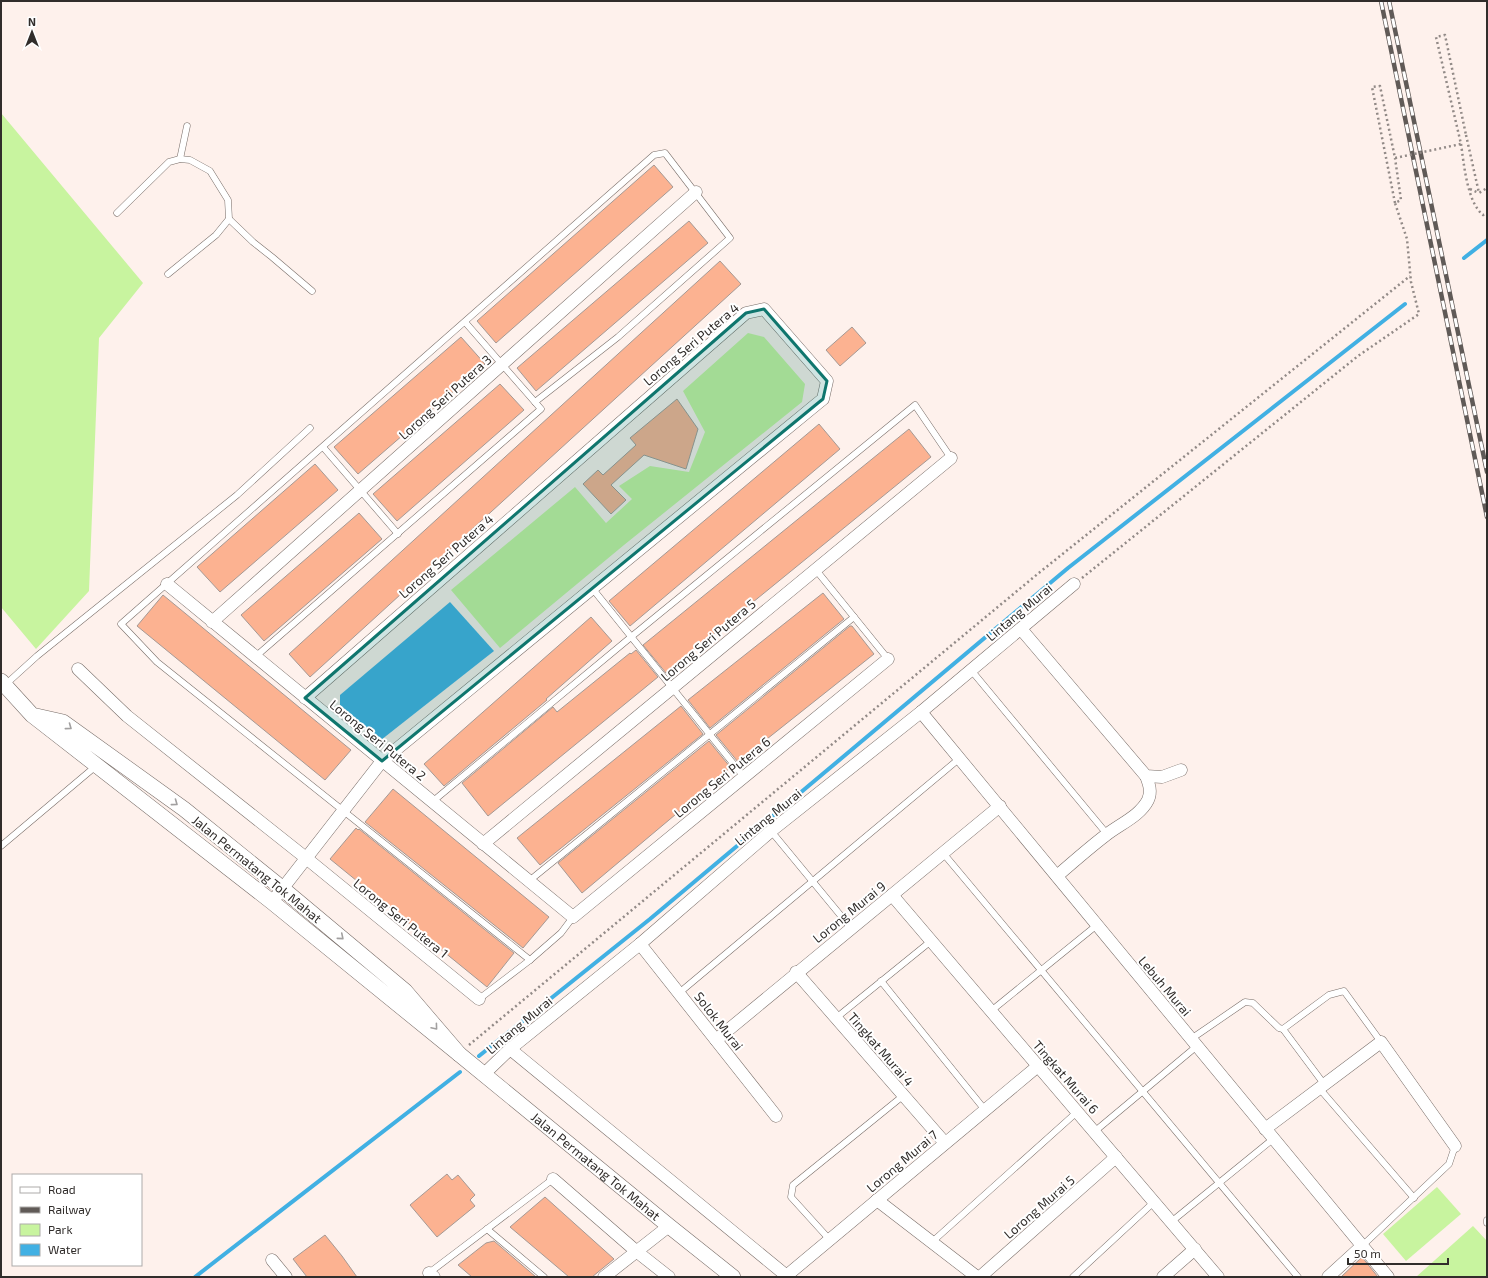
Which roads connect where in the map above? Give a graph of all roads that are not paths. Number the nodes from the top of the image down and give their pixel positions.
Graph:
1 (187, 126) dead end
2 (180, 159) junction
3 (696, 192) junction
4 (117, 214) dead end
5 (229, 219) junction
6 (168, 274) dead end
7 (312, 291) dead end
8 (465, 322) junction
9 (502, 364) junction
10 (535, 402) junction
11 (310, 428) dead end
12 (323, 447) junction
13 (951, 458) joint
14 (360, 490) junction
15 (398, 534) junction
16 (816, 570) junction
17 (166, 584) junction
18 (1074, 584) road end
19 (592, 588) junction
20 (854, 617) junction
21 (212, 622) junction
22 (1021, 629) junction
23 (631, 637) junction
24 (255, 657) junction
25 (888, 659) joint
26 (78, 669) dead end
27 (971, 670) junction
28 (3, 683) edge
29 (672, 688) junction
30 (305, 698) junction
31 (922, 712) junction
32 (32, 716) junction
33 (709, 735) junction
34 (960, 758) junction
35 (382, 761) junction
36 (96, 765) junction
37 (1181, 770) dead end
38 (1146, 776) junction
39 (744, 777) junction
40 (432, 802) junction
41 (1000, 806) junction
42 (343, 810) junction
43 (772, 831) junction
44 (1107, 834) junction
45 (483, 844) junction
46 (1, 846) edge
47 (944, 853) junction
48 (306, 858) junction
49 (1057, 876) junction
50 (812, 881) junction
51 (529, 882) junction
52 (283, 888) junction
53 (892, 895) junction
54 (272, 902) junction
55 (573, 917) junction
56 (1097, 925) junction
57 (851, 928) junction
58 (931, 941) junction
59 (640, 944) junction
60 (530, 960) junction
61 (1041, 970) junction
62 (796, 972) junction
63 (881, 981) junction
64 (679, 993) junction
65 (479, 999) joint
66 (991, 1011) junction
67 (836, 1018) junction
68 (1282, 1029) junction
69 (716, 1040) junction
70 (1194, 1042) junction
71 (1381, 1042) junction
72 (510, 1049) junction
73 (459, 1054) junction
74 (1038, 1066) junction
75 (482, 1075) junction
76 (1322, 1086) junction
77 (1143, 1091) junction
78 (904, 1096) junction
79 (985, 1110) junction
80 (1078, 1112) junction
81 (776, 1116) dead end
82 (1265, 1129) junction
83 (1094, 1132) junction
84 (1273, 1139) junction
85 (945, 1143) junction
86 (1455, 1146) joint
87 (1116, 1157) junction
88 (553, 1179) joint
89 (1219, 1183) junction
90 (1414, 1198) junction
91 (877, 1200) junction
92 (1154, 1202) junction
93 (1487, 1220) edge
94 (1171, 1222) junction
95 (1487, 1223) edge
96 (668, 1226) junction
97 (487, 1229) junction
98 (830, 1240) junction
99 (932, 1242) junction
100 (1362, 1246) junction
101 (1195, 1249) junction
102 (636, 1251) junction
103 (272, 1260) dead end
104 (432, 1275) edge
105 (286, 1277) edge
106 (544, 1277) edge
107 (604, 1277) edge
108 (669, 1277) edge
109 (733, 1277) edge
110 (786, 1277) edge
111 (979, 1277) edge
112 (1073, 1277) edge
113 (1163, 1277) edge
114 (1218, 1277) edge
115 (1298, 1277) edge
116 (1328, 1277) edge
117 (1388, 1277) edge

1 - 2 lane
2 - 4 lane
2 - 5 lane
3 - 8 lane
3 - 9 street, Lorong Seri Putera 3
3 - 10 lane
5 - 6 lane
5 - 7 lane
8 - 9 lane
8 - 12 lane
9 - 10 lane
9 - 14 street, Lorong Seri Putera 3
10 - 15 lane
11 - 28 lane
12 - 14 lane
12 - 17 lane
13 - 16 street, Lorong Seri Putera 5
13 - 23 lane
14 - 15 lane
14 - 21 street, Lorong Seri Putera 3
15 - 24 lane
16 - 20 lane
16 - 29 street, Lorong Seri Putera 5
17 - 21 street, Lorong Seri Putera 2
17 - 42 lane
18 - 22 street, Lintang Murai
19 - 23 lane
19 - 30 street, Lorong Seri Putera 4
19 - 35 street, Lorong Seri Putera 4
20 - 25 lane
20 - 33 lane
21 - 24 street, Lorong Seri Putera 2
22 - 27 street, Lintang Murai
22 - 38 street
23 - 29 lane
23 - 40 lane
24 - 30 street, Lorong Seri Putera 2
25 - 39 street, Lorong Seri Putera 6
26 - 48 street, Lorong Seri Putera 1
27 - 31 street, Lintang Murai
27 - 44 lane
28 - 32 street, Jalan Permatang Tok Mahat
29 - 33 lane
29 - 45 street, Lorong Seri Putera 5
30 - 35 street, Lorong Seri Putera 2
31 - 34 street, Lebuh Murai
31 - 43 street, Lintang Murai
32 - 36 street, Jalan Permatang Tok Mahat
32 -> 52 street, Jalan Permatang Tok Mahat
33 - 39 lane
33 - 51 lane
34 - 41 street, Lebuh Murai
34 - 50 lane
35 - 40 street, Lorong Seri Putera 2
35 - 42 street, Lorong Seri Putera 4
36 - 46 lane
36 - 54 street, Jalan Permatang Tok Mahat
37 - 38 street
38 - 44 street
39 - 55 street, Lorong Seri Putera 6
40 - 45 street, Lorong Seri Putera 2
41 - 47 street, Lorong Murai 9
41 - 49 street, Lebuh Murai
42 - 48 street, Lorong Seri Putera 4
42 - 60 lane
43 - 50 lane
43 - 59 street, Lintang Murai
44 - 49 street
45 - 51 street, Lorong Seri Putera 2
47 - 53 street, Lorong Murai 9
47 - 61 lane
48 - 52 street, Lorong Seri Putera 4
48 - 65 street, Lorong Seri Putera 1
49 - 56 street, Lebuh Murai
50 - 57 lane
50 - 64 lane
51 - 55 street, Lorong Seri Putera 2
52 - 54 street, Lorong Seri Putera 4
52 -> 73 street, Jalan Permatang Tok Mahat
53 - 57 street, Lorong Murai 9
53 - 58 street, Tingkat Murai 6
54 - 73 street, Jalan Permatang Tok Mahat
55 - 60 lane
56 - 61 lane
56 - 70 street, Lebuh Murai
57 - 62 street, Lorong Murai 9
58 - 63 lane
58 - 66 street, Tingkat Murai 6
59 - 64 street, Solok Murai
59 - 72 street, Lintang Murai
60 - 65 lane
61 - 66 lane
61 - 77 lane
62 - 67 street, Tingkat Murai 4
62 - 69 street, Lorong Murai 9
63 - 67 lane
63 - 79 lane
64 - 69 street, Solok Murai
66 - 74 street, Tingkat Murai 6
67 - 78 street, Tingkat Murai 4
68 - 70 lane
68 - 71 lane
68 - 76 lane
69 - 81 street, Solok Murai
70 - 77 lane
70 - 82 street, Lebuh Murai
71 - 76 street
71 - 86 street
72 - 75 street, Lintang Murai
72 - 110 street
73 - 75 street, Jalan Permatang Tok Mahat
74 - 79 street, Lorong Murai 7
74 - 80 street, Tingkat Murai 6
75 - 96 street, Jalan Permatang Tok Mahat
76 - 82 street
76 - 90 lane
77 - 83 lane
77 - 89 lane
78 - 85 street, Tingkat Murai 4
78 - 98 lane
79 - 85 street, Lorong Murai 7
80 - 83 street, Tingkat Murai 6
80 - 99 lane
82 - 84 street, Lebuh Murai
83 - 87 street, Tingkat Murai 6
84 - 89 lane
84 - 100 street, Lebuh Murai
85 - 91 street, Lorong Murai 7
86 - 90 lane
87 - 92 street, Tingkat Murai 6
87 - 111 street, Lorong Murai 5
88 - 97 lane
88 - 102 street
89 - 94 lane
89 - 115 lane
90 - 100 lane
91 - 98 street, Lorong Murai 7
91 - 99 street
92 - 94 street, Tingkat Murai 6
92 - 112 lane
93 - 95 lane
94 - 101 street, Tingkat Murai 6
96 - 102 street
96 - 109 street, Jalan Permatang Tok Mahat
97 - 104 lane
97 - 106 lane
98 - 110 street, Lorong Murai 7
99 - 111 street
100 - 116 street
100 - 117 street, Lebuh Murai
101 - 113 street
101 - 114 street, Tingkat Murai 6
102 - 107 street
102 - 108 street
103 - 105 street

